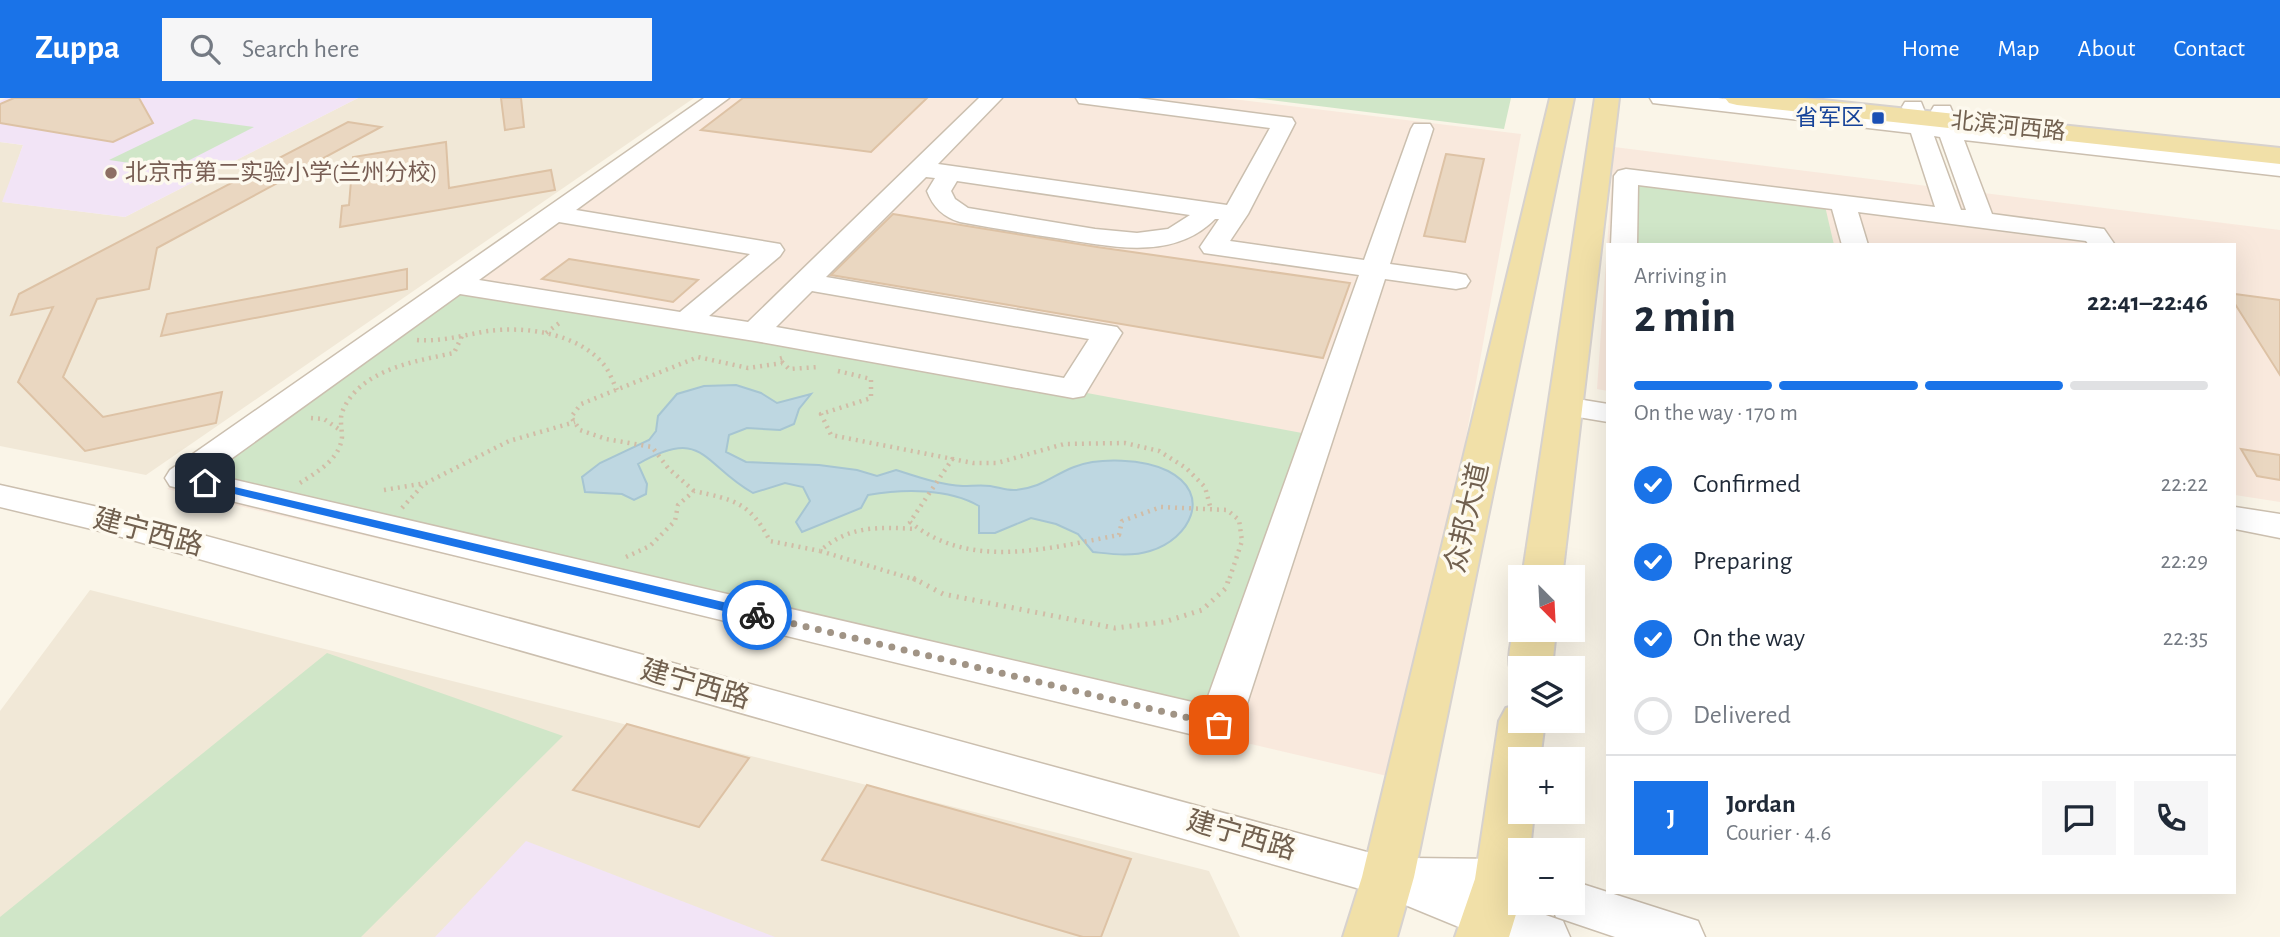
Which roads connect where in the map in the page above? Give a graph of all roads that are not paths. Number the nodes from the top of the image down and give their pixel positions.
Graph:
1 (718, 98) edge
2 (991, 98) edge
3 (1087, 98) edge
4 (1562, 98) edge
5 (1607, 98) edge
6 (1661, 98) edge
7 (1737, 98) edge
8 (1860, 98) edge
9 (1144, 101) edge
10 (1917, 116) junction
11 (1945, 119) junction
12 (1422, 129) dead end
13 (2280, 145) edge
14 (2273, 164) edge
15 (920, 169) junction
16 (950, 174) junction
17 (1843, 202) junction
18 (1222, 212) junction
19 (555, 214) junction
20 (1951, 216) junction
21 (1982, 220) junction
22 (1624, 243) edge
23 (1854, 243) edge
24 (2101, 243) edge
25 (1374, 270) junction
26 (1456, 281) dead end
27 (805, 282) junction
28 (456, 285) junction
29 (686, 321) junction
30 (755, 332) junction
31 (1565, 406) junction
32 (1606, 413) edge
33 (0, 496) edge
34 (2236, 518) edge
35 (2280, 526) edge
36 (1544, 565) edge
37 (1520, 733) edge
38 (1388, 877) junction
39 (1498, 905) edge
40 (1585, 906) edge
41 (1370, 937) edge
42 (1546, 937) edge
43 (1681, 937) edge

1 - 19 street
2 - 15 street
3 - 9 street
4 - 38 main road, 众邦大道
5 - 31 main road
6 - 10 street
7 - 10 main road, 北滨河西路
8 - 10 main road, 北滨河西路
9 - 18 street
10 - 11 main road, 北滨河西路
10 - 20 street
11 - 13 main road, 北滨河西路
11 - 14 main road, 北滨河西路
11 - 21 street
12 - 25 street
15 - 16 street
15 - 27 street
16 - 18 street
16 - 18 street
17 - 20 street
17 - 22 street
17 - 23 street
18 - 25 street
19 - 28 street
19 - 29 street
20 - 21 street
21 - 24 street
25 - 26 street
25 - 28 street
27 - 30 street
27 - 30 street
28 - 29 street
29 - 30 street
31 - 32 street
31 - 36 main road
33 - 38 street, 建宁西路
34 - 35 street
37 - 39 main road
38 - 39 street, 建宁西路
38 - 41 main road, 众邦大道
39 - 42 street, 建宁西路
40 - 43 street

